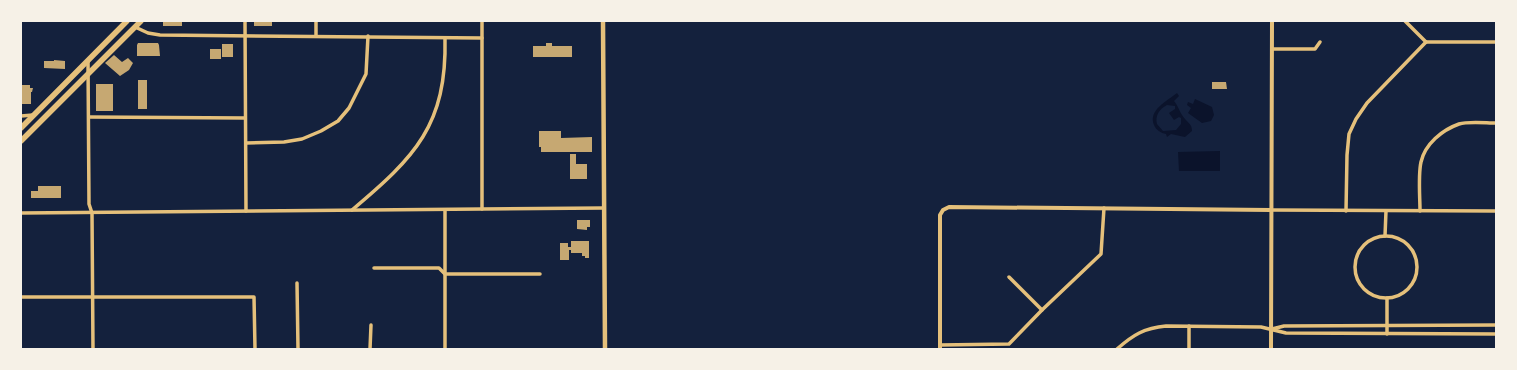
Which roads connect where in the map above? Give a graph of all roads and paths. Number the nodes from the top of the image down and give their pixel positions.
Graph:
1 (126, 21) edge
2 (141, 21) edge
3 (245, 21) edge
4 (316, 21) edge
5 (482, 21) edge
6 (604, 21) edge
7 (1272, 21) edge
8 (1405, 21) edge
9 (135, 27) junction
10 (245, 35) junction
11 (316, 35) junction
12 (368, 36) junction
13 (445, 38) junction
14 (482, 38) junction
15 (1320, 42) dead end
16 (1426, 42) junction
17 (1496, 42) edge
18 (1273, 49) junction
19 (88, 60) junction
20 (89, 71) junction
21 (33, 115) junction
22 (21, 116) edge
23 (89, 117) junction
24 (245, 118) junction
25 (1496, 123) edge
26 (21, 128) edge
27 (21, 141) edge
28 (246, 143) junction
29 (604, 208) junction
30 (1104, 208) junction
31 (482, 209) junction
32 (352, 210) junction
33 (445, 210) junction
34 (1271, 210) junction
35 (246, 211) junction
36 (1346, 211) junction
37 (1386, 211) junction
38 (1420, 211) junction
39 (1496, 211) edge
40 (21, 213) edge
41 (92, 213) junction
42 (1386, 236) junction
43 (374, 268) dead end
44 (445, 274) junction
45 (540, 274) dead end
46 (1009, 277) dead end
47 (297, 283) dead end
48 (21, 297) edge
49 (93, 298) junction
50 (1387, 298) junction
51 (1042, 310) junction
52 (1387, 325) junction
53 (1496, 325) edge
54 (370, 326) dead end
55 (1189, 326) junction
56 (1271, 329) junction
57 (1387, 334) junction
58 (1496, 334) edge
59 (940, 347) edge
60 (93, 349) edge
61 (255, 349) edge
62 (298, 349) edge
63 (370, 349) edge
64 (445, 349) edge
65 (605, 349) edge
66 (1117, 349) edge
67 (1189, 349) edge
68 (1272, 349) edge

1 - 9 street
1 - 19 highway
2 - 9 highway
3 - 10 street
4 - 11 street
5 - 14 street
6 - 29 main road
7 - 18 street
8 - 16 street
9 - 10 street
9 - 20 highway
10 - 11 street
10 - 24 street
11 - 12 street
12 - 13 street
12 - 28 street
13 - 14 street
13 - 32 street
14 - 31 street
15 - 18 street
16 - 17 street
16 - 36 street
18 - 34 street
19 - 20 street
19 - 21 highway
20 - 23 street
20 - 27 highway
21 - 22 street
21 - 26 highway
23 - 24 street
23 - 41 street
24 - 28 street
25 - 38 street
28 - 35 street
29 - 31 street
29 - 65 main road
30 - 34 street
30 - 51 street
30 - 59 street
31 - 33 street
32 - 33 street
32 - 35 street
33 - 44 street
34 - 36 street
34 - 56 street
35 - 41 street
36 - 37 street
37 - 38 street
37 - 42 street
38 - 39 street
40 - 41 street
41 - 49 street
42 - 50 street
42 - 50 street
43 - 44 street
44 - 45 street
44 - 64 street
46 - 51 street
47 - 62 street
48 - 49 street
49 - 60 street
49 - 61 street
50 - 52 street
51 - 59 street
52 - 53 street
52 - 56 street
52 - 57 street
54 - 63 street
55 - 56 street
55 - 66 street
55 - 67 street
56 - 57 street
56 - 68 street
57 - 58 street

